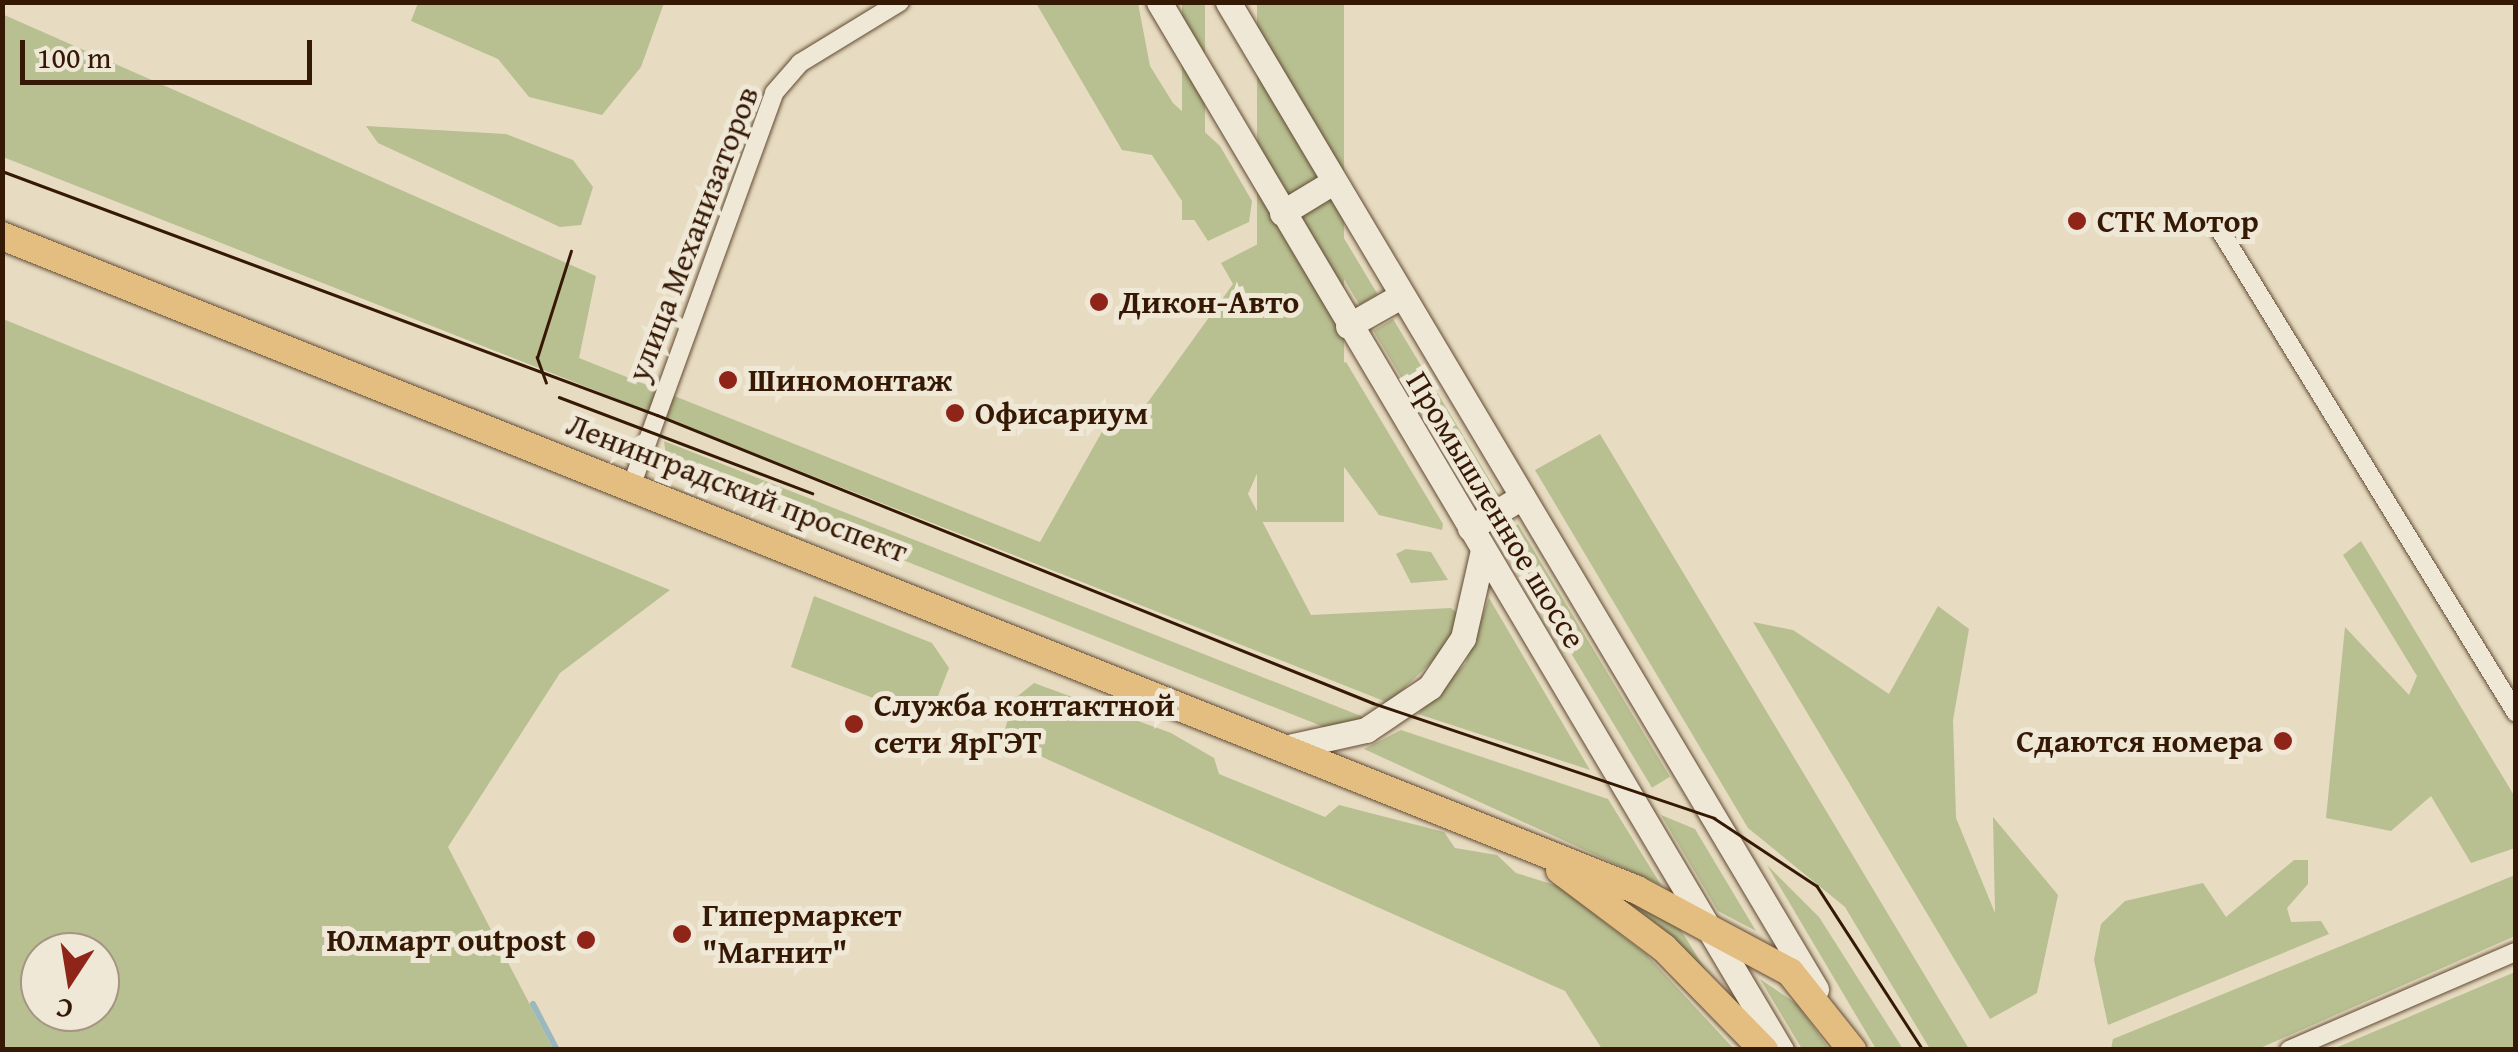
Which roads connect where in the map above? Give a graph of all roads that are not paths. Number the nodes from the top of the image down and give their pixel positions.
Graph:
1 (900, 2) edge
2 (1158, 2) edge
3 (1228, 2) edge
4 (1333, 182) junction
5 (1282, 213) junction
6 (2218, 227) dead end
7 (2, 236) edge
8 (1399, 297) junction
9 (1348, 326) junction
10 (632, 484) junction
11 (1522, 498) junction
12 (1476, 539) junction
13 (2516, 713) edge
14 (1293, 746) junction
15 (1444, 808) junction
16 (1706, 923) junction
17 (2516, 952) edge
18 (1831, 1015) junction
19 (1764, 1050) edge
20 (1781, 1050) edge
21 (1852, 1050) edge
22 (2288, 1050) edge

1 - 10 street, улица Механизаторов
2 - 5 main road, Промышленное шоссе
3 - 4 main road, Промышленное шоссе
4 - 5 main road
4 - 8 main road, Промышленное шоссе
5 - 9 main road, Промышленное шоссе
6 - 13 street
7 - 10 main road, Ленинградский проспект
8 - 9 main road
8 - 11 main road, Промышленное шоссе
9 - 12 main road, Промышленное шоссе
10 - 14 main road, Ленинградский проспект
11 - 12 main road
11 - 18 main road, Промышленное шоссе
12 - 14 main road
12 - 16 main road, Промышленное шоссе
14 - 15 main road, Ленинградский проспект
15 - 16 main road, Ленинградский проспект
15 - 19 main road, Ленинградский проспект
16 - 18 main road, Ленинградский проспект
16 - 20 main road, Промышленное шоссе
17 - 22 street
18 - 21 main road, Ленинградский проспект

